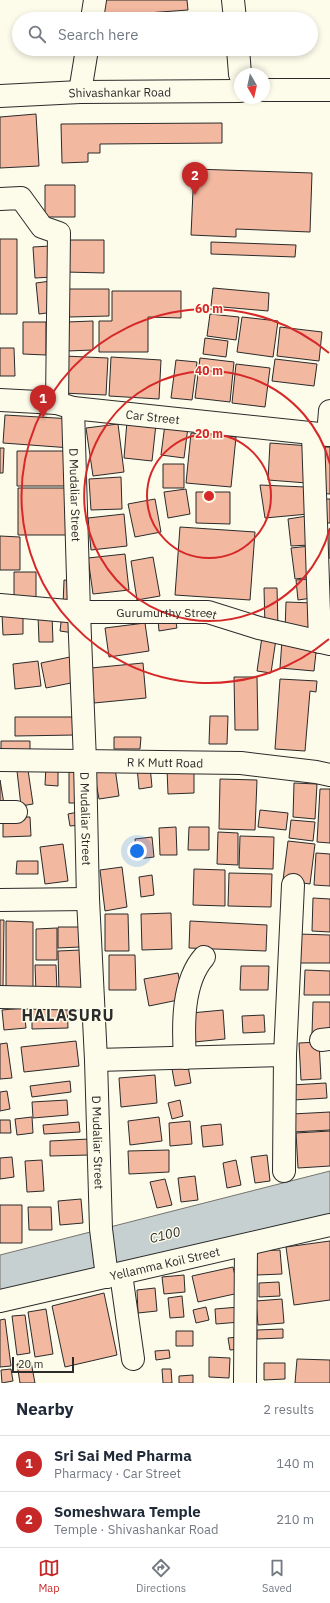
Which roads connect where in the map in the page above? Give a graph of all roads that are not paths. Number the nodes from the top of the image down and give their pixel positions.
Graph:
1 (95, 0) edge
2 (233, 0) edge
3 (93, 12) edge
4 (234, 12) edge
5 (86, 56) edge
6 (239, 56) edge
7 (240, 68) edge
8 (270, 90) edge
9 (330, 90) edge
10 (234, 91) edge
11 (80, 92) junction
12 (0, 96) edge
13 (0, 199) edge
14 (0, 400) edge
15 (65, 406) junction
16 (330, 411) edge
17 (324, 435) edge
18 (0, 605) edge
19 (79, 612) junction
20 (325, 643) edge
21 (0, 760) edge
22 (85, 761) junction
23 (330, 775) edge
24 (293, 885) dead end
25 (88, 899) junction
26 (0, 900) edge
27 (204, 957) dead end
28 (0, 997) edge
29 (92, 999) junction
30 (285, 1055) junction
31 (185, 1058) junction
32 (96, 1060) junction
33 (284, 1171) dead end
34 (330, 1225) edge
35 (246, 1244) junction
36 (111, 1272) junction
37 (0, 1301) edge
38 (133, 1359) dead end
39 (245, 1383) edge

1 - 3 street
2 - 4 street
5 - 11 street
6 - 7 street
8 - 9 street
10 - 11 street, Shivashankar Road
11 - 12 street, Shivashankar Road
13 - 15 street, D Mudaliar Street
14 - 15 street, Car Street
15 - 17 street, Car Street
15 - 19 street, D Mudaliar Street
16 - 17 street
17 - 20 street
18 - 19 street, Gurumurthy Street
19 - 20 street, Gurumurthy Street
19 - 22 street, D Mudaliar Street
21 - 22 street, R K Mutt Road
22 - 23 street, R K Mutt Road
22 - 25 street, D Mudaliar Street
24 - 30 street
25 - 26 street
25 - 29 street, D Mudaliar Street
27 - 31 street
28 - 29 street
29 - 32 street, D Mudaliar Street
30 - 31 street
30 - 33 street
31 - 32 street
32 - 36 street, D Mudaliar Street
34 - 35 street, Yellamma Koil Street
35 - 36 street, Yellamma Koil Street
35 - 39 street
36 - 37 street, Yellamma Koil Street
36 - 38 street, D Mudaliar Street

